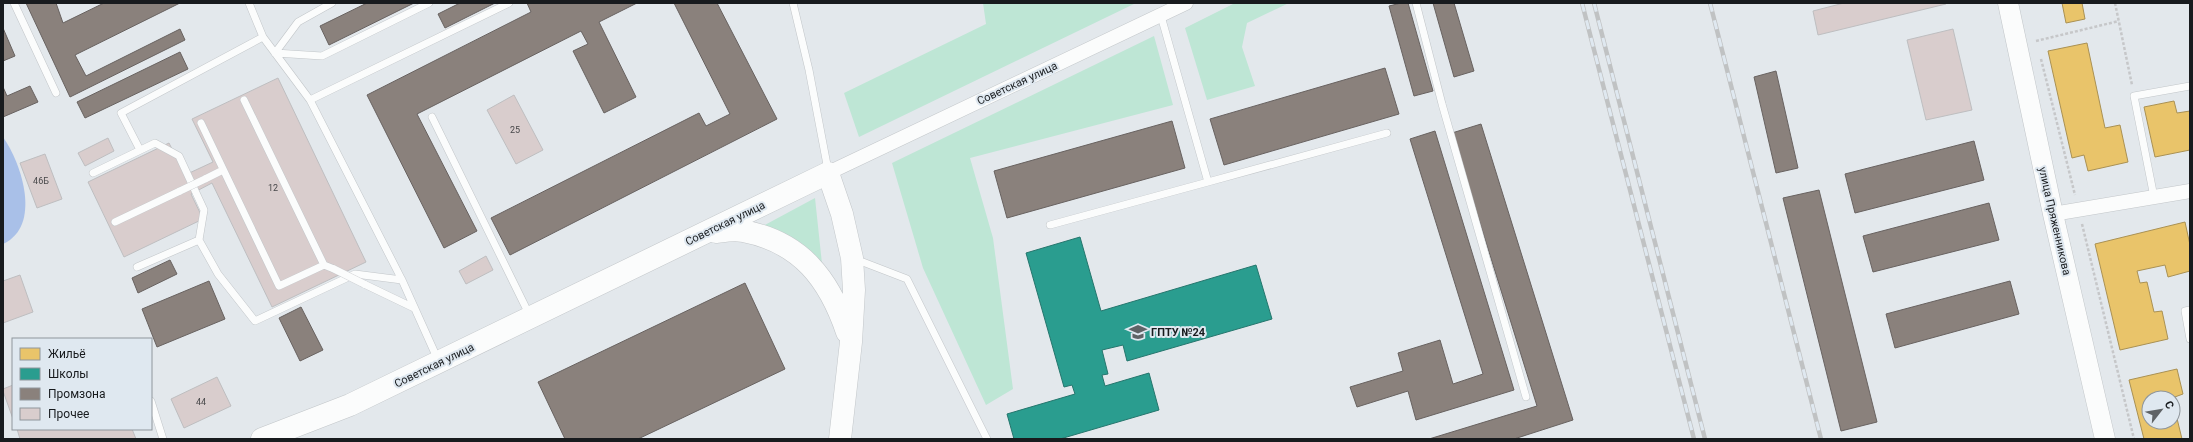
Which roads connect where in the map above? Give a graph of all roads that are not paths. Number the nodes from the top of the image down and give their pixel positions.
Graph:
1 (14, 3) edge
2 (249, 3) edge
3 (332, 3) edge
4 (429, 3) edge
5 (509, 3) edge
6 (793, 3) edge
7 (1186, 3) edge
8 (1416, 3) edge
9 (2008, 3) edge
10 (1160, 16) junction
11 (263, 37) junction
12 (275, 53) junction
13 (2190, 86) edge
14 (56, 93) dead end
15 (244, 100) dead end
16 (310, 100) junction
17 (432, 117) dead end
18 (201, 123) dead end
19 (1387, 132) dead end
20 (140, 150) junction
21 (223, 170) junction
22 (92, 173) dead end
23 (828, 173) junction
24 (1208, 182) junction
25 (2190, 191) edge
26 (2154, 197) junction
27 (2053, 214) junction
28 (115, 222) dead end
29 (1050, 225) dead end
30 (706, 233) junction
31 (200, 240) junction
32 (852, 258) junction
33 (324, 264) junction
34 (137, 267) dead end
35 (402, 280) junction
36 (414, 308) junction
37 (2190, 310) edge
38 (532, 318) junction
39 (2190, 339) edge
40 (851, 342) junction
41 (439, 362) junction
42 (1526, 397) dead end
43 (152, 404) edge
44 (284, 435) edge
45 (163, 439) edge
46 (262, 439) edge
47 (840, 439) edge
48 (987, 439) edge
49 (2105, 439) edge

1 - 14 lane
2 - 11 lane
3 - 12 lane
4 - 12 lane
5 - 16 lane
6 - 23 lane
7 - 10 street, Советская улица
8 - 42 lane
9 - 27 main road, улица Пряженникова
10 - 23 street, Советская улица
10 - 24 lane
11 - 12 lane
11 - 20 lane
12 - 16 lane
13 - 26 lane
15 - 33 lane
16 - 35 lane
17 - 38 lane
18 - 21 lane
19 - 24 lane
20 - 22 lane
20 - 31 lane
21 - 28 lane, bridge
21 - 33 lane
23 - 30 main road, Советская улица
23 - 32 main road
24 - 29 lane
25 - 26 street
26 - 27 street
27 - 49 main road, улица Пряженникова
30 - 38 main road, Советская улица
30 - 40 main road
31 - 34 lane
31 - 35 lane
32 - 40 main road
32 - 48 lane
33 - 36 lane, bridge
35 - 36 lane
36 - 41 lane
37 - 39 lane
38 - 41 main road, Советская улица
40 - 47 main road
41 - 44 main road, Советская улица
43 - 45 lane
44 - 46 main road, Советская улица

